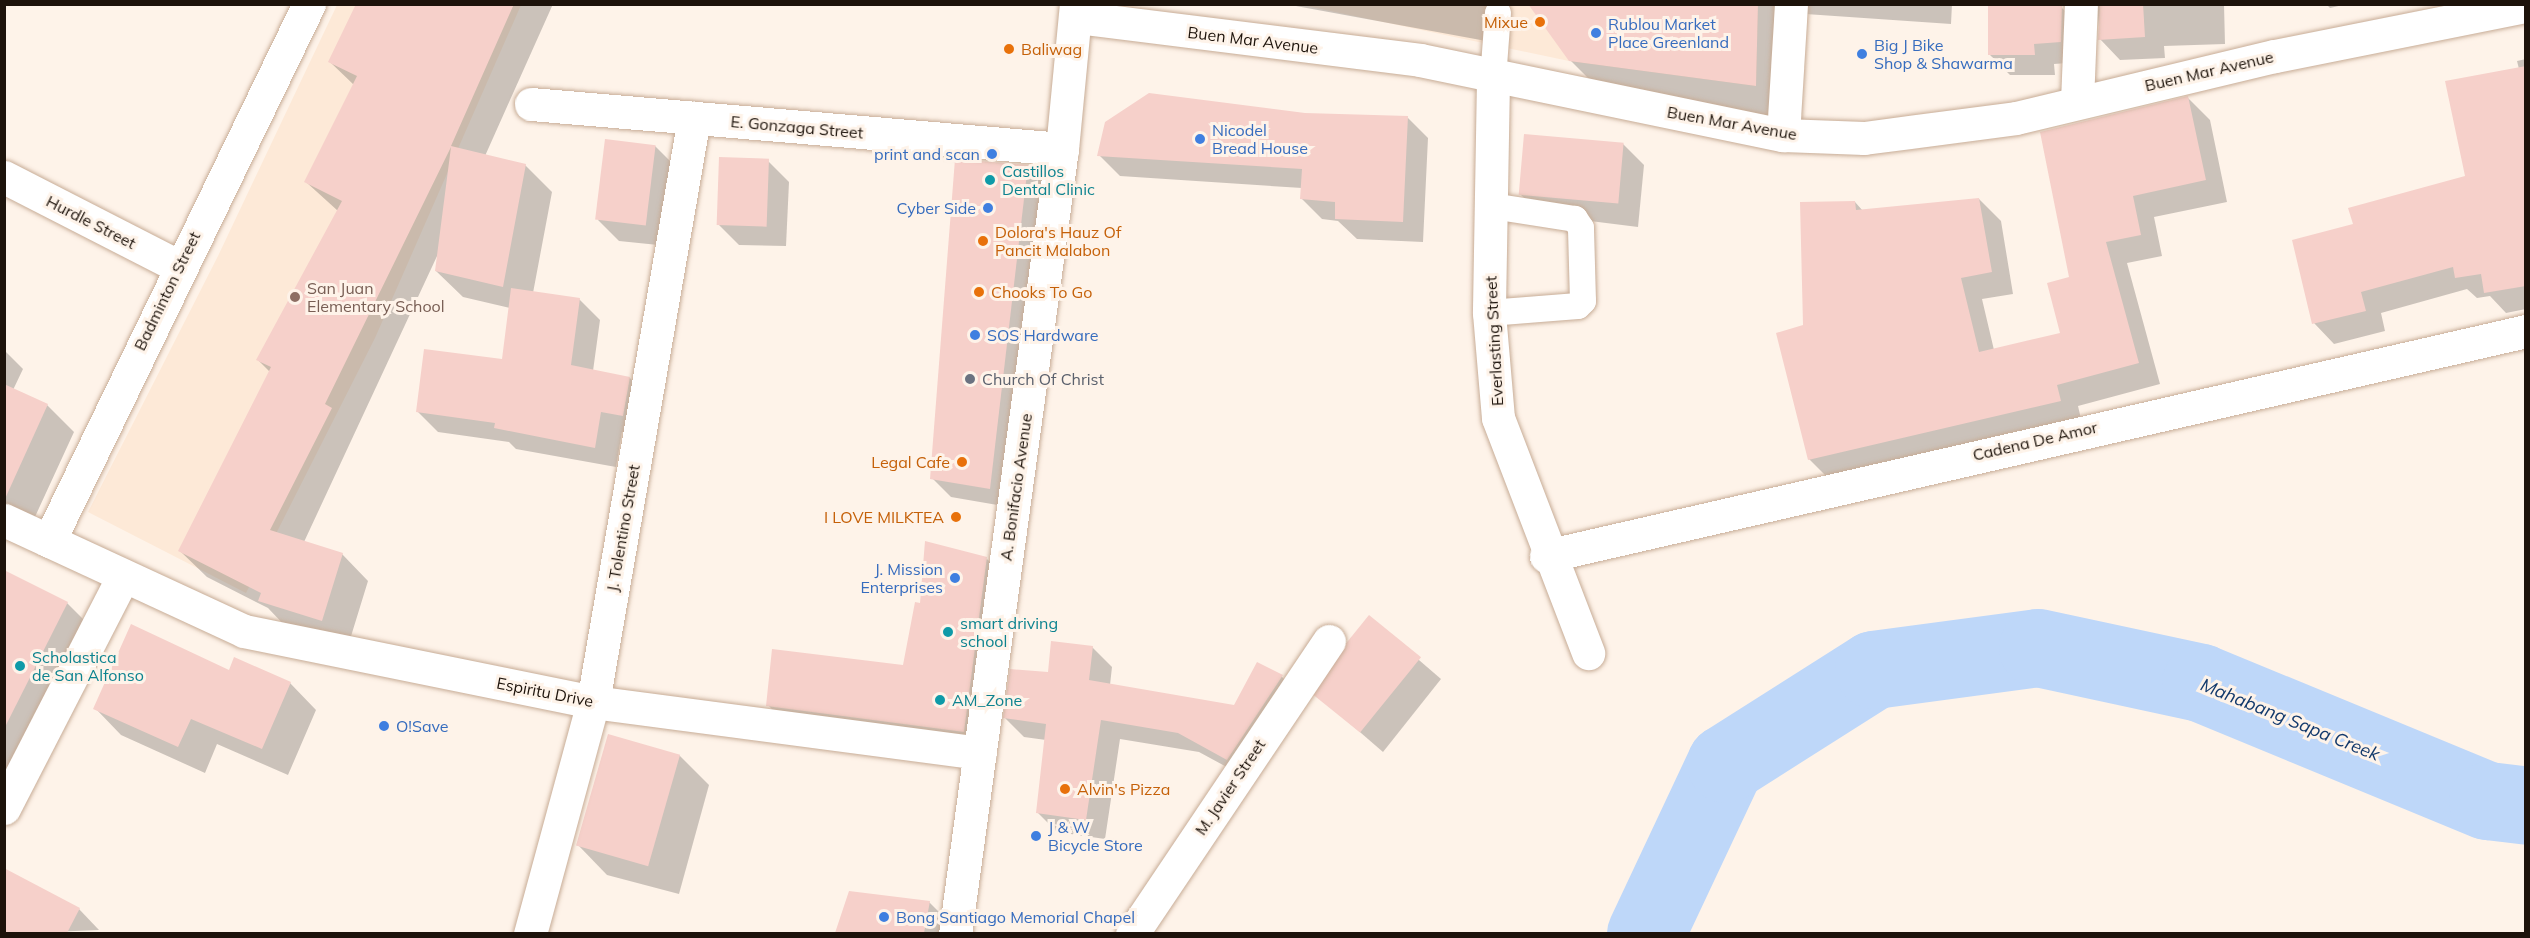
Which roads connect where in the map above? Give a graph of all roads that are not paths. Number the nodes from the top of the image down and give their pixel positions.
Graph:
1 (309, 4) edge
2 (1791, 4) edge
3 (2081, 4) edge
4 (2526, 6) edge
5 (1076, 11) edge
6 (1498, 13) dead end
7 (1493, 79) junction
8 (2077, 102) junction
9 (531, 104) dead end
10 (694, 118) junction
11 (1783, 135) junction
12 (1062, 149) junction
13 (4, 177) edge
14 (1492, 206) junction
15 (178, 266) junction
16 (1489, 313) junction
17 (2526, 332) edge
18 (4, 520) edge
19 (49, 541) junction
20 (1546, 556) junction
21 (123, 576) junction
22 (1329, 641) dead end
23 (1588, 653) dead end
24 (593, 702) junction
25 (980, 753) junction
26 (4, 808) edge
27 (530, 933) edge
28 (955, 933) edge
29 (1132, 933) edge

1 - 15 street, Badminton Street
2 - 11 street
3 - 8 street
4 - 8 street, Buen Mar Avenue
5 - 7 street, Buen Mar Avenue
5 - 12 street, A. Bonifacio Avenue
6 - 7 lane, Everlasting Street
7 - 11 street, Buen Mar Avenue
7 - 14 street, Everlasting Street
8 - 11 street, Buen Mar Avenue
9 - 10 street, E. Gonzaga Street
10 - 12 street, E. Gonzaga Street
10 - 24 street, J. Tolentino Street
12 - 25 street, A. Bonifacio Avenue
13 - 15 street, Hurdle Street
14 - 16 street, Everlasting Street
14 - 16 lane
15 - 19 street, Badminton Street
16 - 20 street, Everlasting Street
17 - 20 street, Cadena De Amor
18 - 19 street
19 - 21 street, Espiritu Drive
20 - 23 street, Everlasting Street
21 - 24 street, Espiritu Drive
21 - 26 street
22 - 29 street, M. Javier Street
24 - 25 street, Espiritu Drive
24 - 27 street, J. Tolentino Street
25 - 28 street, A. Bonifacio Avenue

